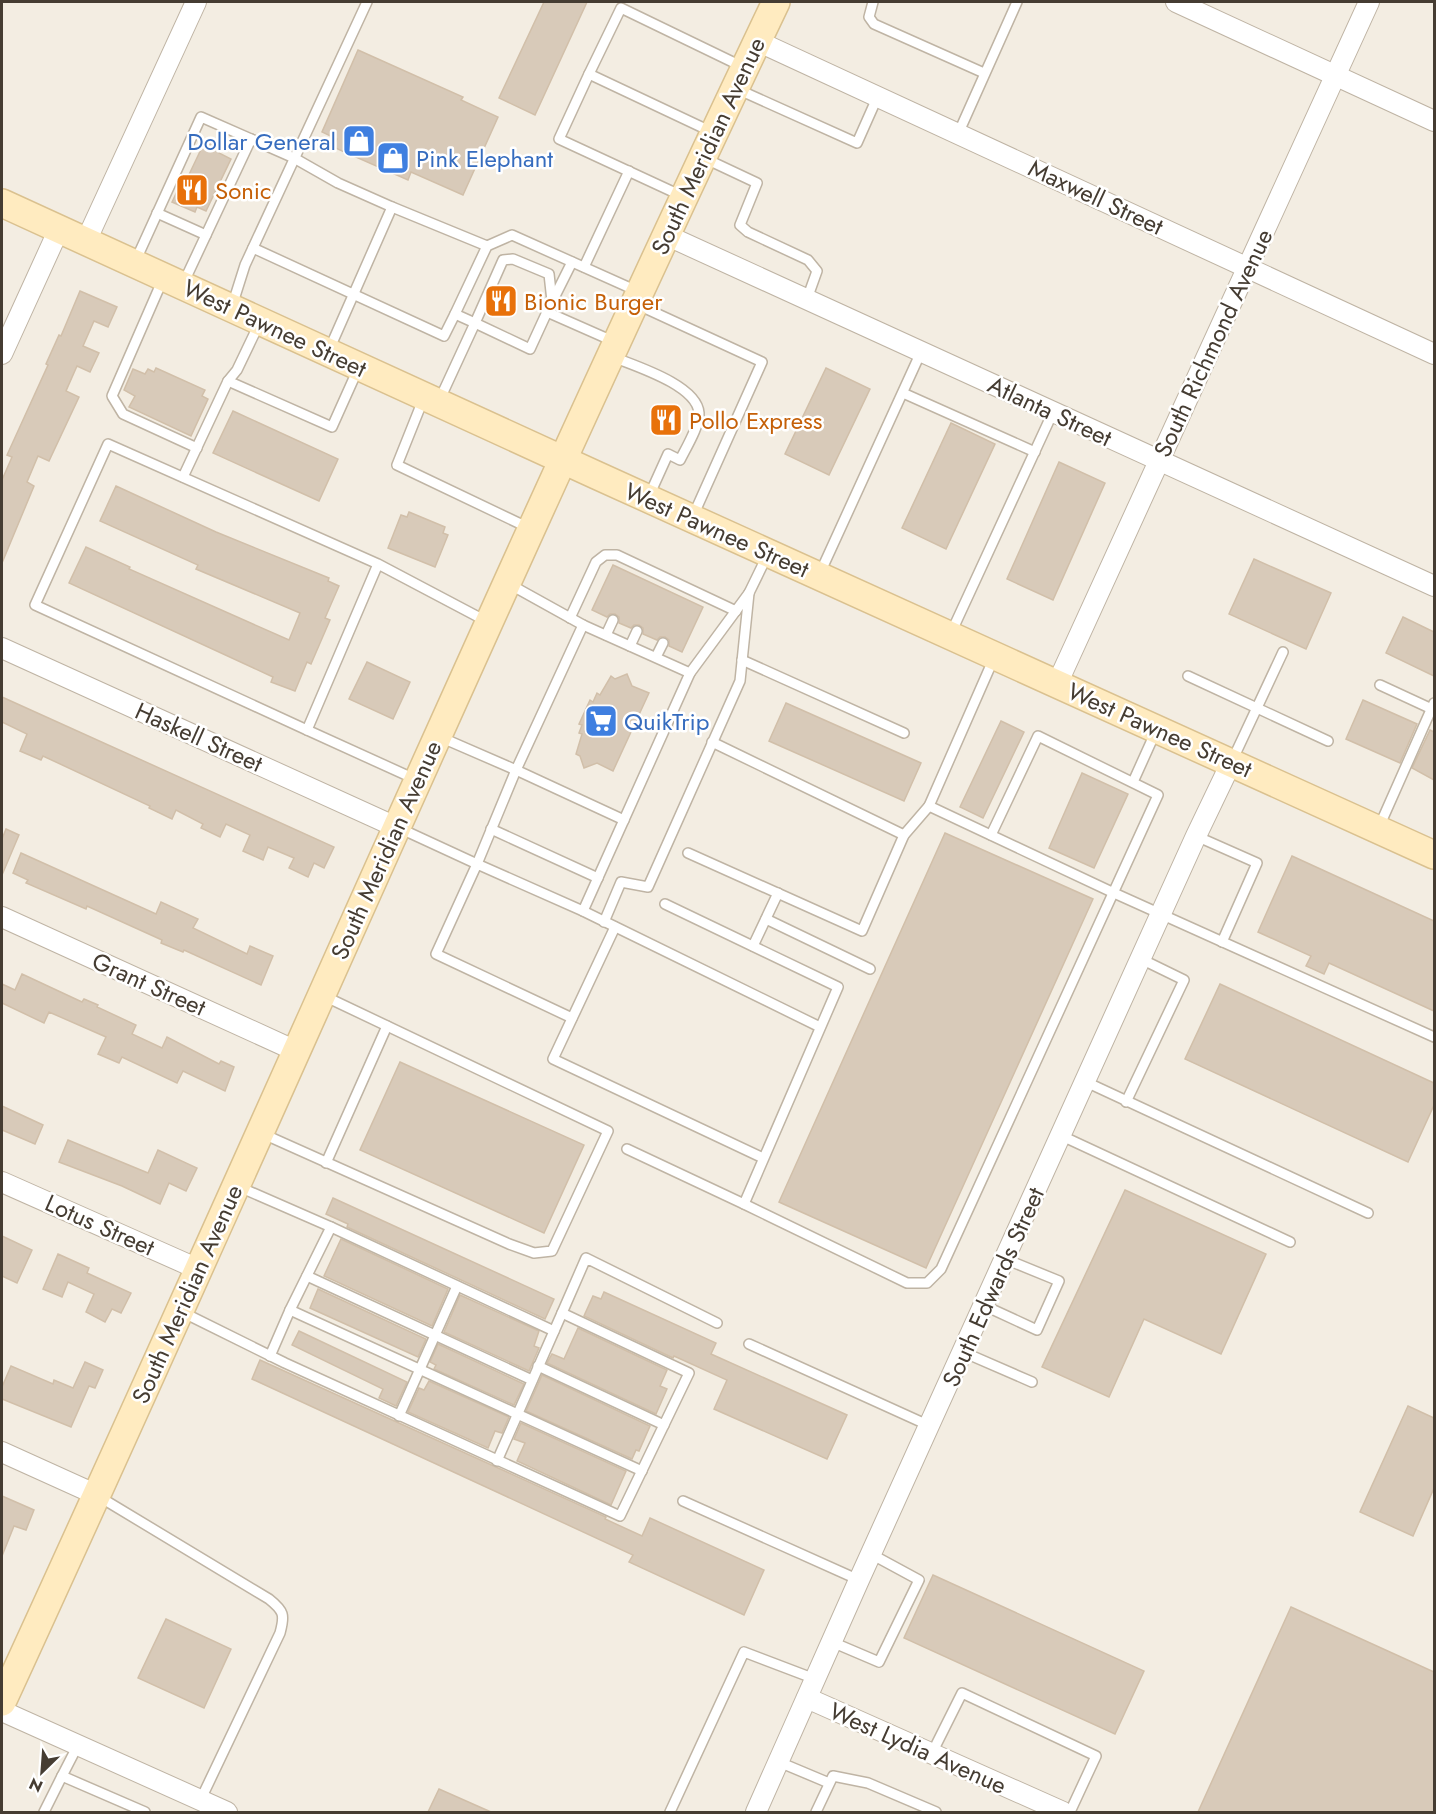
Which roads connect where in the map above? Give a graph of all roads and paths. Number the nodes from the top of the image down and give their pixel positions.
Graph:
1 (196, 2) edge
2 (367, 2) edge
3 (776, 2) edge
4 (873, 2) edge
5 (1017, 2) edge
6 (1176, 2) edge
7 (1369, 2) edge
8 (757, 41) junction
9 (984, 73) junction
10 (589, 74) junction
11 (1336, 75) junction
12 (740, 78) junction
13 (877, 98) junction
14 (1434, 121) edge
15 (958, 134) junction
16 (251, 139) junction
17 (708, 145) junction
18 (294, 158) junction
19 (628, 171) junction
20 (684, 197) junction
21 (2, 202) edge
22 (392, 207) junction
23 (157, 213) junction
24 (59, 229) junction
25 (666, 234) junction
26 (206, 235) junction
27 (86, 241) junction
28 (487, 246) junction
29 (253, 248) junction
30 (572, 262) junction
31 (134, 264) junction
32 (584, 267) junction
33 (1248, 267) junction
34 (173, 281) junction
35 (354, 295) junction
36 (637, 298) junction
37 (807, 299) junction
38 (552, 301) junction
39 (231, 308) junction
40 (547, 312) junction
41 (455, 314) junction
42 (261, 322) junction
43 (475, 323) junction
44 (614, 349) junction
45 (328, 352) junction
46 (921, 352) junction
47 (2, 354) edge
48 (1434, 354) edge
49 (359, 366) junction
50 (228, 381) junction
51 (903, 393) junction
52 (432, 400) junction
53 (1053, 412) junction
54 (197, 448) junction
55 (1035, 452) junction
56 (563, 460) junction
57 (1159, 461) junction
58 (183, 477) junction
59 (648, 498) junction
60 (692, 519) junction
61 (531, 529) junction
62 (769, 553) junction
63 (378, 564) junction
64 (819, 576) junction
65 (507, 582) junction
66 (1434, 586) edge
67 (749, 593) junction
68 (736, 611) junction
69 (570, 618) junction
70 (613, 620) dead end
71 (489, 622) junction
72 (583, 625) junction
73 (637, 631) dead end
74 (606, 635) junction
75 (950, 635) junction
76 (663, 643) dead end
77 (630, 646) junction
78 (2, 648) edge
79 (1283, 652) dead end
80 (995, 656) junction
81 (656, 657) junction
82 (742, 660) junction
83 (690, 673) junction
84 (1188, 676) dead end
85 (1057, 684) junction
86 (1380, 684) dead end
87 (1434, 707) edge
88 (1257, 708) junction
89 (1157, 729) junction
90 (307, 730) junction
91 (904, 733) dead end
92 (437, 735) junction
93 (1328, 741) dead end
94 (712, 742) junction
95 (1231, 763) junction
96 (516, 770) junction
97 (418, 780) junction
98 (1133, 782) junction
99 (929, 806) junction
100 (624, 820) junction
101 (396, 827) junction
102 (491, 829) junction
103 (1378, 829) junction
104 (904, 835) junction
105 (991, 835) junction
106 (1196, 836) junction
107 (688, 853) dead end
108 (1434, 855) edge
109 (477, 864) junction
110 (598, 878) junction
111 (778, 893) junction
112 (1114, 893) junction
113 (665, 904) dead end
114 (583, 911) junction
115 (1161, 914) junction
116 (2, 917) edge
117 (766, 919) junction
118 (604, 922) junction
119 (615, 927) junction
120 (1222, 942) junction
121 (753, 946) junction
122 (1141, 959) junction
123 (870, 969) dead end
124 (321, 995) junction
125 (572, 1018) junction
126 (387, 1026) junction
127 (820, 1027) junction
128 (1434, 1037) edge
129 (296, 1051) junction
130 (1086, 1082) junction
131 (1126, 1102) junction
132 (260, 1133) junction
133 (1062, 1136) junction
134 (627, 1149) dead end
135 (763, 1158) junction
136 (327, 1163) junction
137 (2, 1182) edge
138 (236, 1186) junction
139 (744, 1204) junction
140 (1368, 1213) dead end
141 (332, 1227) junction
142 (1290, 1242) dead end
143 (1005, 1258) junction
144 (198, 1269) junction
145 (307, 1276) junction
146 (458, 1286) junction
147 (985, 1306) junction
148 (290, 1310) junction
149 (179, 1311) junction
150 (562, 1313) junction
151 (717, 1323) dead end
152 (554, 1331) junction
153 (434, 1335) junction
154 (749, 1344) dead end
155 (963, 1352) junction
156 (270, 1356) junction
157 (538, 1366) junction
158 (419, 1369) junction
159 (532, 1380) junction
160 (1032, 1382) dead end
161 (517, 1414) junction
162 (399, 1416) junction
163 (664, 1425) junction
164 (930, 1426) junction
165 (2, 1452) edge
166 (497, 1461) junction
167 (642, 1471) junction
168 (97, 1496) junction
169 (683, 1501) dead end
170 (871, 1554) junction
171 (859, 1580) junction
172 (832, 1642) junction
173 (815, 1679) junction
174 (807, 1698) junction
175 (2, 1701) edge
176 (2, 1711) edge
177 (78, 1745) junction
178 (932, 1753) junction
179 (779, 1762) junction
180 (62, 1776) junction
181 (829, 1783) junction
182 (212, 1808) edge
183 (44, 1812) edge
184 (145, 1812) edge
185 (670, 1812) edge
186 (756, 1812) edge
187 (816, 1812) edge
188 (936, 1812) edge
189 (1063, 1812) edge

1 - 27 street
2 - 18 lane
3 - 8 main road, South Meridian Avenue
4 - 9 lane
5 - 9 lane
6 - 11 street
7 - 11 street, South Richmond Avenue
8 - 12 main road, South Meridian Avenue
8 - 13 street, Maxwell Street
9 - 15 lane
10 - 12 lane
10 - 17 lane
10 - 19 lane
11 - 14 street
11 - 33 street, South Richmond Avenue
12 - 13 lane
12 - 17 main road, South Meridian Avenue
13 - 15 street, Maxwell Street
15 - 33 street, Maxwell Street
16 - 18 lane
16 - 23 lane
16 - 26 lane
17 - 20 main road, South Meridian Avenue
17 - 37 lane
18 - 22 lane
18 - 29 lane
19 - 20 lane
19 - 32 lane
20 - 25 main road, South Meridian Avenue
21 - 24 main road, West Pawnee Street
22 - 28 lane
22 - 35 lane
23 - 26 lane
23 - 31 lane
24 - 27 main road, West Pawnee Street
24 - 47 street
25 - 36 main road, South Meridian Avenue
25 - 37 street, Atlanta Street
26 - 34 lane
27 - 31 main road, West Pawnee Street
28 - 30 lane
28 - 41 lane
29 - 35 lane
29 - 39 lane
30 - 32 lane
30 - 38 lane
31 - 34 main road, West Pawnee Street
32 - 36 lane
33 - 48 street, Maxwell Street
33 - 57 street, South Richmond Avenue
34 - 39 main road, West Pawnee Street
34 - 54 lane
35 - 41 lane
35 - 45 lane
36 - 44 main road, South Meridian Avenue
36 - 60 lane
37 - 46 street, Atlanta Street
38 - 40 lane
38 - 43 lane
39 - 42 main road, West Pawnee Street
40 - 43 lane
40 - 44 lane
41 - 43 lane
42 - 45 main road, West Pawnee Street
42 - 50 lane
43 - 52 lane
44 - 56 main road, South Meridian Avenue
44 - 59 lane
45 - 49 main road, West Pawnee Street
46 - 51 lane
46 - 53 street, Atlanta Street
49 - 50 lane
49 - 52 main road, West Pawnee Street
50 - 54 lane
51 - 55 lane
51 - 64 lane
52 - 56 main road, West Pawnee Street
52 - 61 lane
53 - 55 lane
53 - 57 street, Atlanta Street
54 - 58 lane
55 - 75 lane
56 - 59 main road, West Pawnee Street
56 - 61 main road, South Meridian Avenue
57 - 66 street, Atlanta Street
57 - 85 street, South Richmond Avenue
58 - 63 lane
58 - 90 lane
59 - 60 main road, West Pawnee Street
60 - 62 main road, West Pawnee Street
61 - 65 main road, South Meridian Avenue
62 - 64 main road, West Pawnee Street
62 - 67 lane
63 - 71 lane
63 - 90 lane
64 - 75 main road, West Pawnee Street
65 - 69 lane
65 - 71 main road, South Meridian Avenue
67 - 68 lane
67 - 82 lane
68 - 69 lane
68 - 83 lane
69 - 72 lane
70 - 74 lane
71 - 92 main road, South Meridian Avenue
72 - 74 lane
72 - 96 lane
73 - 77 lane
74 - 77 lane
75 - 80 main road, West Pawnee Street
76 - 81 lane
77 - 81 lane
78 - 101 street, Haskell Street
79 - 88 lane
80 - 85 main road, West Pawnee Street
80 - 99 lane
81 - 83 lane
82 - 91 lane
82 - 94 lane
83 - 100 lane
84 - 88 lane
85 - 89 main road, West Pawnee Street
86 - 87 lane
87 - 103 lane
88 - 93 lane
88 - 95 lane
89 - 95 main road, West Pawnee Street
89 - 98 lane
90 - 97 lane
92 - 96 lane
92 - 97 main road, South Meridian Avenue
94 - 104 lane
94 - 118 lane
95 - 103 main road, West Pawnee Street
95 - 106 street, South Edwards Street
96 - 100 lane
96 - 102 lane
97 - 101 main road, South Meridian Avenue
98 - 105 lane
98 - 112 lane
99 - 104 lane
99 - 105 lane
100 - 110 lane
101 - 109 lane
101 - 124 main road, South Meridian Avenue
102 - 109 lane
102 - 110 lane
103 - 108 main road, West Pawnee Street
104 - 111 lane
105 - 112 lane
106 - 115 street, South Edwards Street
106 - 120 lane
107 - 111 lane
109 - 114 lane
109 - 125 lane
110 - 114 lane
111 - 117 lane
112 - 115 lane
112 - 139 lane
113 - 121 lane
114 - 118 lane
115 - 120 lane
115 - 122 street, South Edwards Street
116 - 129 street, Grant Street
117 - 121 lane
117 - 123 lane
118 - 119 lane
119 - 125 lane
119 - 127 lane
120 - 128 lane
121 - 127 lane
122 - 130 street, South Edwards Street
122 - 131 lane
124 - 126 lane
124 - 129 main road, South Meridian Avenue
125 - 135 lane
126 - 136 lane
126 - 136 lane
127 - 135 lane
129 - 132 main road, South Meridian Avenue
130 - 131 lane
130 - 133 street, South Edwards Street
131 - 140 lane
132 - 136 lane
132 - 138 main road, South Meridian Avenue
133 - 142 lane
133 - 143 street, South Edwards Street
134 - 139 lane
135 - 139 lane
137 - 144 street, Lotus Street
138 - 141 lane
138 - 144 main road, South Meridian Avenue
141 - 145 lane
141 - 146 lane
143 - 147 street, South Edwards Street
143 - 147 lane
144 - 149 main road, South Meridian Avenue
145 - 148 lane
145 - 153 lane
146 - 152 lane
146 - 153 lane
147 - 155 street, South Edwards Street
148 - 156 lane
148 - 158 lane
149 - 156 lane
149 - 168 main road, South Meridian Avenue
150 - 151 lane
150 - 152 lane
150 - 163 lane
152 - 157 lane
153 - 158 lane
153 - 159 lane
154 - 164 lane
155 - 160 lane
155 - 164 street, South Edwards Street
156 - 162 lane
157 - 159 lane
157 - 163 lane
158 - 161 lane
158 - 162 lane
159 - 161 lane
161 - 166 lane
161 - 167 lane
162 - 166 lane
163 - 167 lane
164 - 170 street, South Edwards Street
165 - 168 street
166 - 167 lane
168 - 175 main road, South Meridian Avenue
168 - 182 lane
169 - 171 lane
170 - 171 street, South Edwards Street
170 - 172 lane
171 - 172 street, South Edwards Street
172 - 173 street, South Edwards Street
173 - 174 street, South Edwards Street
173 - 185 lane
174 - 178 street, West Lydia Avenue
174 - 179 street, South Edwards Street
176 - 177 street
177 - 180 lane
177 - 182 street
178 - 189 street, West Lydia Avenue
178 - 189 lane
179 - 181 lane
179 - 186 street, South Edwards Street
180 - 183 lane
180 - 184 lane
181 - 187 lane
181 - 188 lane

